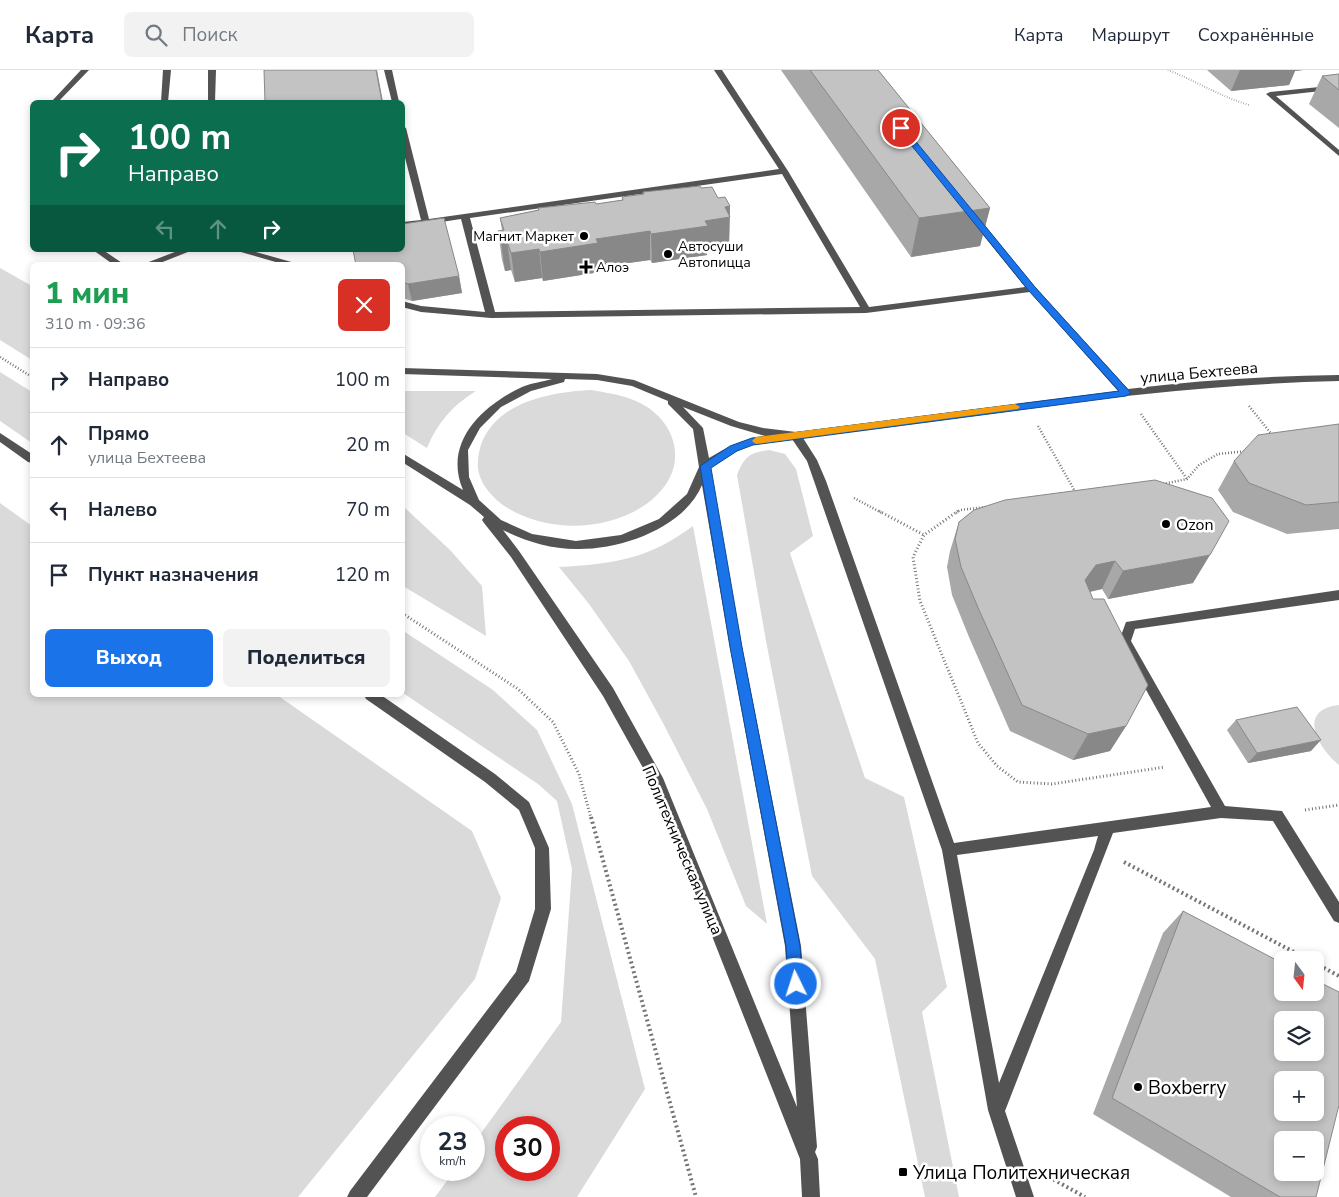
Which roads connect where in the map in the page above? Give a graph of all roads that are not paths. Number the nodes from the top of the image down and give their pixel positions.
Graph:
1 (85, 70) edge
2 (167, 70) edge
3 (212, 70) edge
4 (388, 70) edge
5 (718, 70) edge
6 (1339, 87) edge
7 (56, 100) edge
8 (165, 100) edge
9 (212, 100) edge
10 (396, 100) edge
11 (405, 140) edge
12 (1339, 154) edge
13 (784, 171) junction
14 (970, 214) edge
15 (465, 217) junction
16 (426, 223) junction
17 (405, 225) edge
18 (100, 252) edge
19 (184, 252) edge
20 (246, 252) edge
21 (115, 262) edge
22 (155, 262) edge
23 (285, 262) edge
24 (1032, 289) junction
25 (405, 305) edge
26 (866, 310) junction
27 (491, 315) junction
28 (405, 371) edge
29 (596, 377) junction
30 (1339, 378) edge
31 (1126, 393) junction
32 (667, 397) junction
33 (795, 436) junction
34 (0, 437) edge
35 (30, 458) edge
36 (405, 459) edge
37 (705, 466) junction
38 (474, 502) junction
39 (1339, 595) edge
40 (373, 697) edge
41 (1221, 812) junction
42 (1108, 828) junction
43 (949, 850) junction
44 (1339, 916) edge
45 (996, 1110) junction
46 (809, 1159) junction
47 (1026, 1196) edge
48 (356, 1197) edge
49 (812, 1197) edge

1 - 7 street
2 - 8 street
3 - 9 street
4 - 10 street
5 - 13 street
6 - 12 street
11 - 16 street
13 - 15 street
13 - 26 street
14 - 24 street
15 - 16 street
15 - 27 street
16 - 17 street
18 - 21 street
19 - 22 street
20 - 23 street
24 - 26 street
24 - 31 street
25 - 27 street
26 - 27 street
28 - 29 street
29 - 32 street
29 - 38 street
30 - 31 street, улица Бехтеева
31 - 33 street, улица Бехтеева
32 - 33 street
32 - 37 street
33 - 37 street
33 - 43 street
34 - 35 street
36 - 38 street, Политехническая улица
37 - 38 street
37 - 46 street
38 - 46 street, Политехническая улица
39 - 41 street
40 - 48 street
41 - 42 street
41 - 44 street
42 - 43 street
42 - 45 street
43 - 45 street
45 - 47 street
46 - 49 street, Политехническая улица

